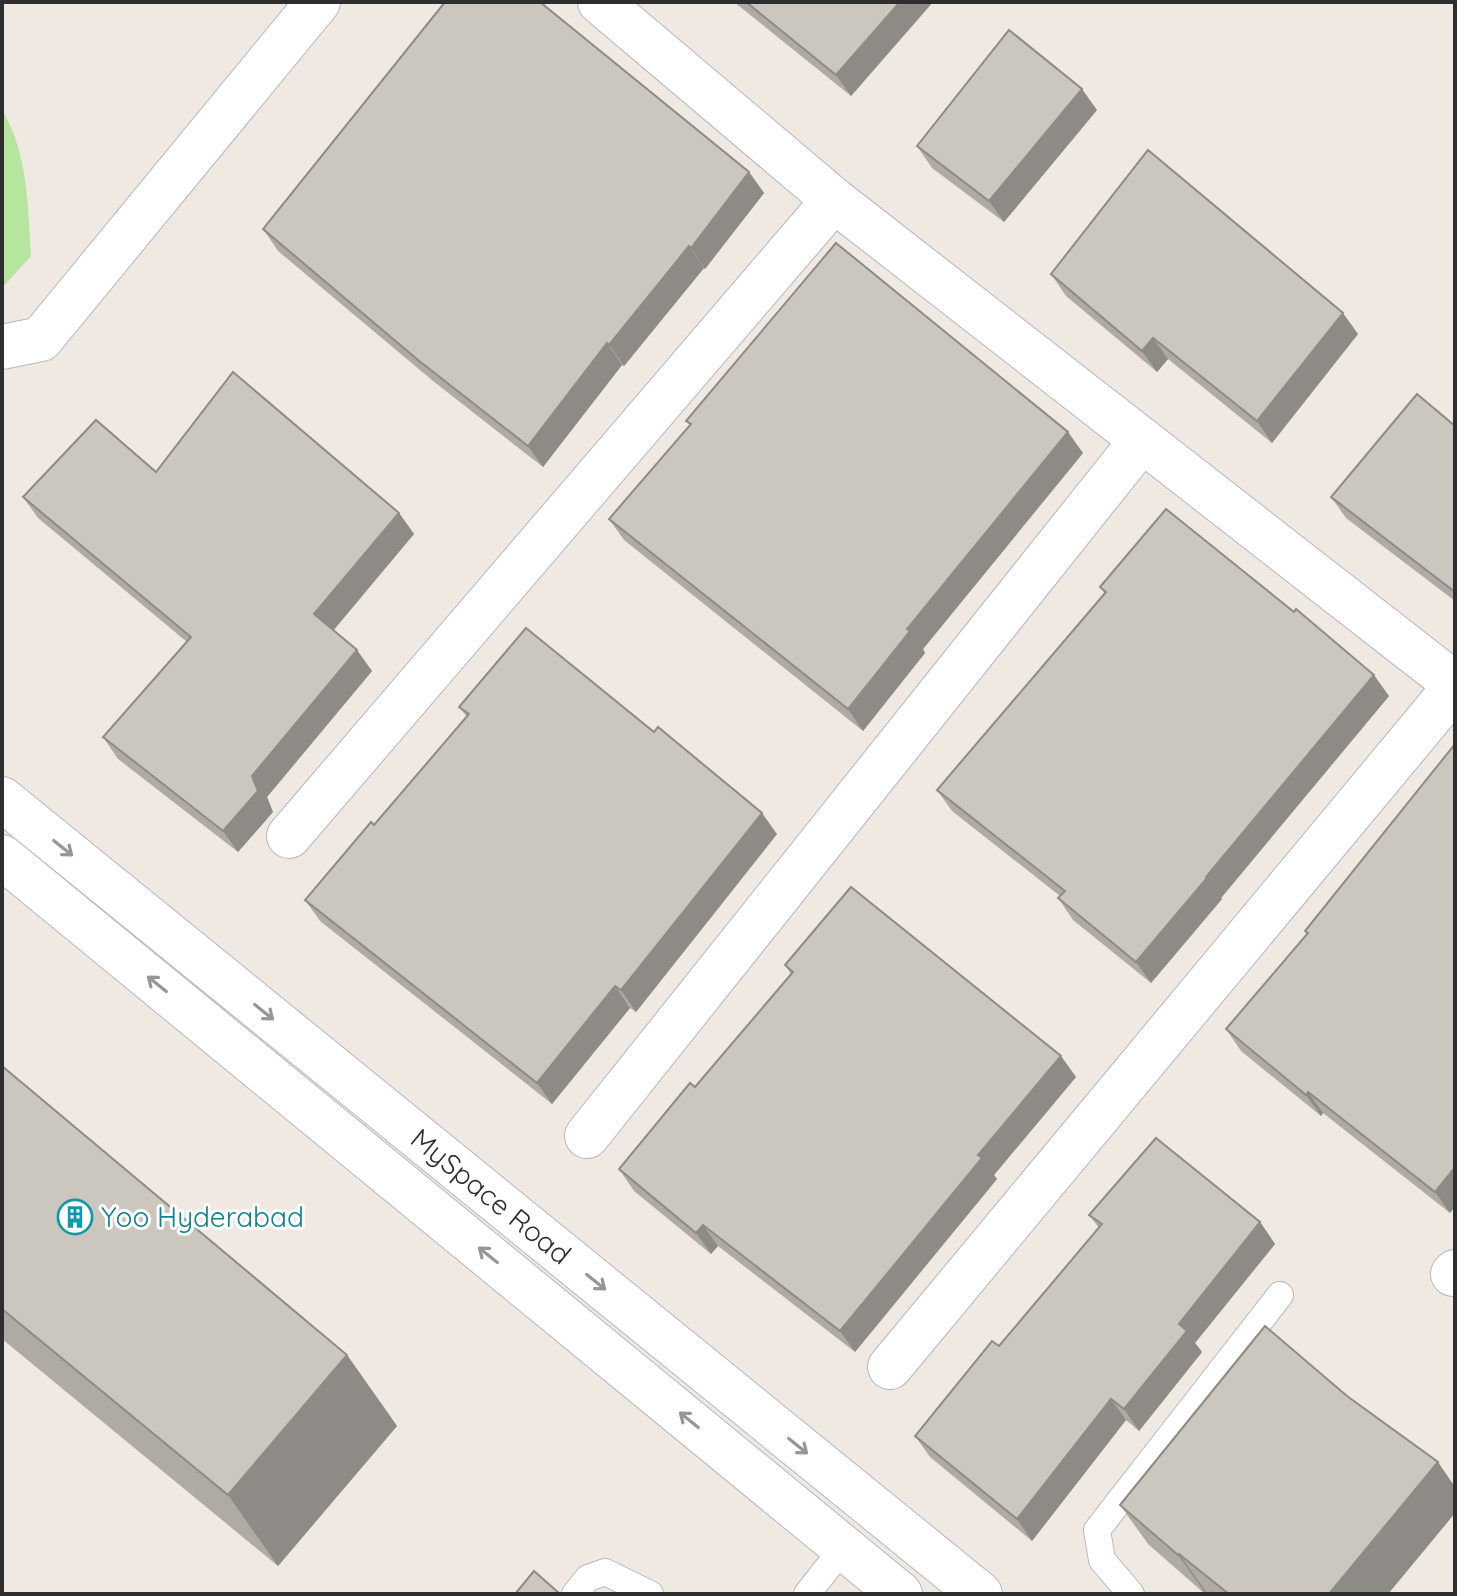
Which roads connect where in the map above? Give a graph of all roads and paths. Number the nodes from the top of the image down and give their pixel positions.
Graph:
1 (318, 2) edge
2 (600, 2) edge
3 (834, 200) junction
4 (2, 347) edge
5 (1142, 440) junction
6 (1455, 686) edge
7 (2, 799) edge
8 (289, 836) dead end
9 (2, 857) edge
10 (587, 1136) dead end
11 (1280, 1295) dead end
12 (890, 1367) dead end
13 (844, 1547) junction
14 (575, 1594) edge
15 (650, 1594) edge
16 (807, 1594) edge
17 (900, 1594) edge
18 (980, 1594) edge
19 (1131, 1594) edge

1 - 4 street
2 - 3 street
3 - 5 street
3 - 8 street
5 - 6 street
5 - 10 street
6 - 12 street
7 -> 18 street, MySpace Road
13 -> 9 street, MySpace Road
11 - 19 lane
13 - 16 lane
13 - 17 street, MySpace Road
14 - 15 lane

